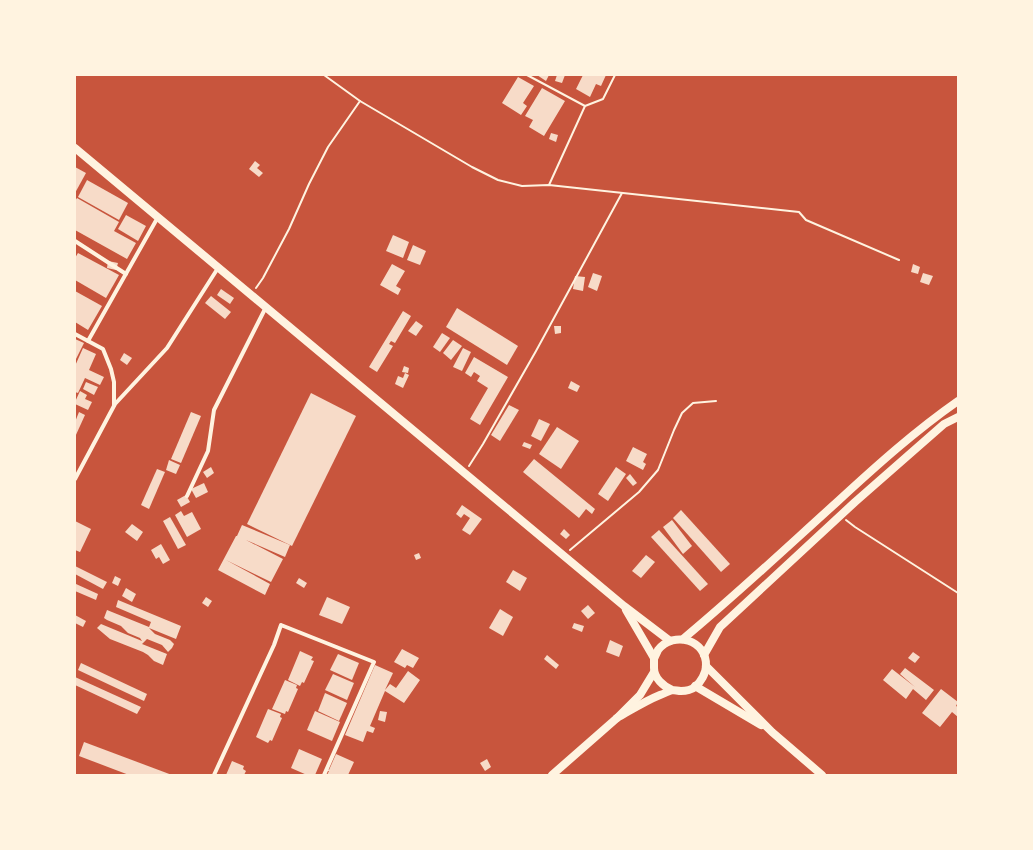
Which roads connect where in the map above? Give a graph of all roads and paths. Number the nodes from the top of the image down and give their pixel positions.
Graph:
1 (324, 75) edge
2 (527, 75) edge
3 (615, 75) edge
4 (360, 101) junction
5 (584, 106) junction
6 (75, 148) edge
7 (549, 185) junction
8 (622, 193) junction
9 (158, 217) junction
10 (76, 242) edge
11 (75, 248) edge
12 (899, 260) dead end
13 (218, 268) junction
14 (126, 274) junction
15 (251, 295) junction
16 (266, 307) junction
17 (75, 334) edge
18 (88, 341) junction
19 (716, 401) dead end
20 (958, 401) edge
21 (114, 405) junction
22 (958, 417) edge
23 (464, 473) junction
24 (75, 479) edge
25 (187, 496) dead end
26 (840, 516) junction
27 (563, 555) junction
28 (958, 593) edge
29 (624, 606) junction
30 (684, 639) junction
31 (670, 641) junction
32 (704, 655) junction
33 (654, 658) junction
34 (706, 666) junction
35 (654, 672) junction
36 (695, 686) junction
37 (672, 690) junction
38 (617, 718) junction
39 (772, 732) junction
40 (214, 775) edge
41 (324, 775) edge
42 (552, 775) edge
43 (822, 775) edge

1 - 4 path
2 - 5 path
3 - 5 path
4 - 7 path
4 - 15 path
5 - 7 path
6 - 9 main road
7 - 8 path
8 - 12 path
8 - 23 path
9 - 13 main road
9 - 14 street
10 - 11 street
10 - 14 street
13 - 15 main road
13 - 21 street
14 - 18 street
15 - 16 main road
16 - 23 main road
16 - 25 street
17 - 18 street
18 - 21 street
19 - 27 path
20 - 30 main road
21 - 24 street
22 - 26 main road
23 - 27 main road
26 - 28 path
26 - 32 main road
27 - 29 main road
29 - 31 main road
29 - 33 main road
30 - 31 main road
30 - 32 main road
31 - 33 main road
32 - 34 main road
33 - 35 main road
34 - 36 main road
34 - 39 main road
35 - 37 main road
35 - 38 main road
36 - 37 main road
36 - 39 main road
37 - 38 main road
38 - 42 main road
39 - 43 main road
40 - 41 street

